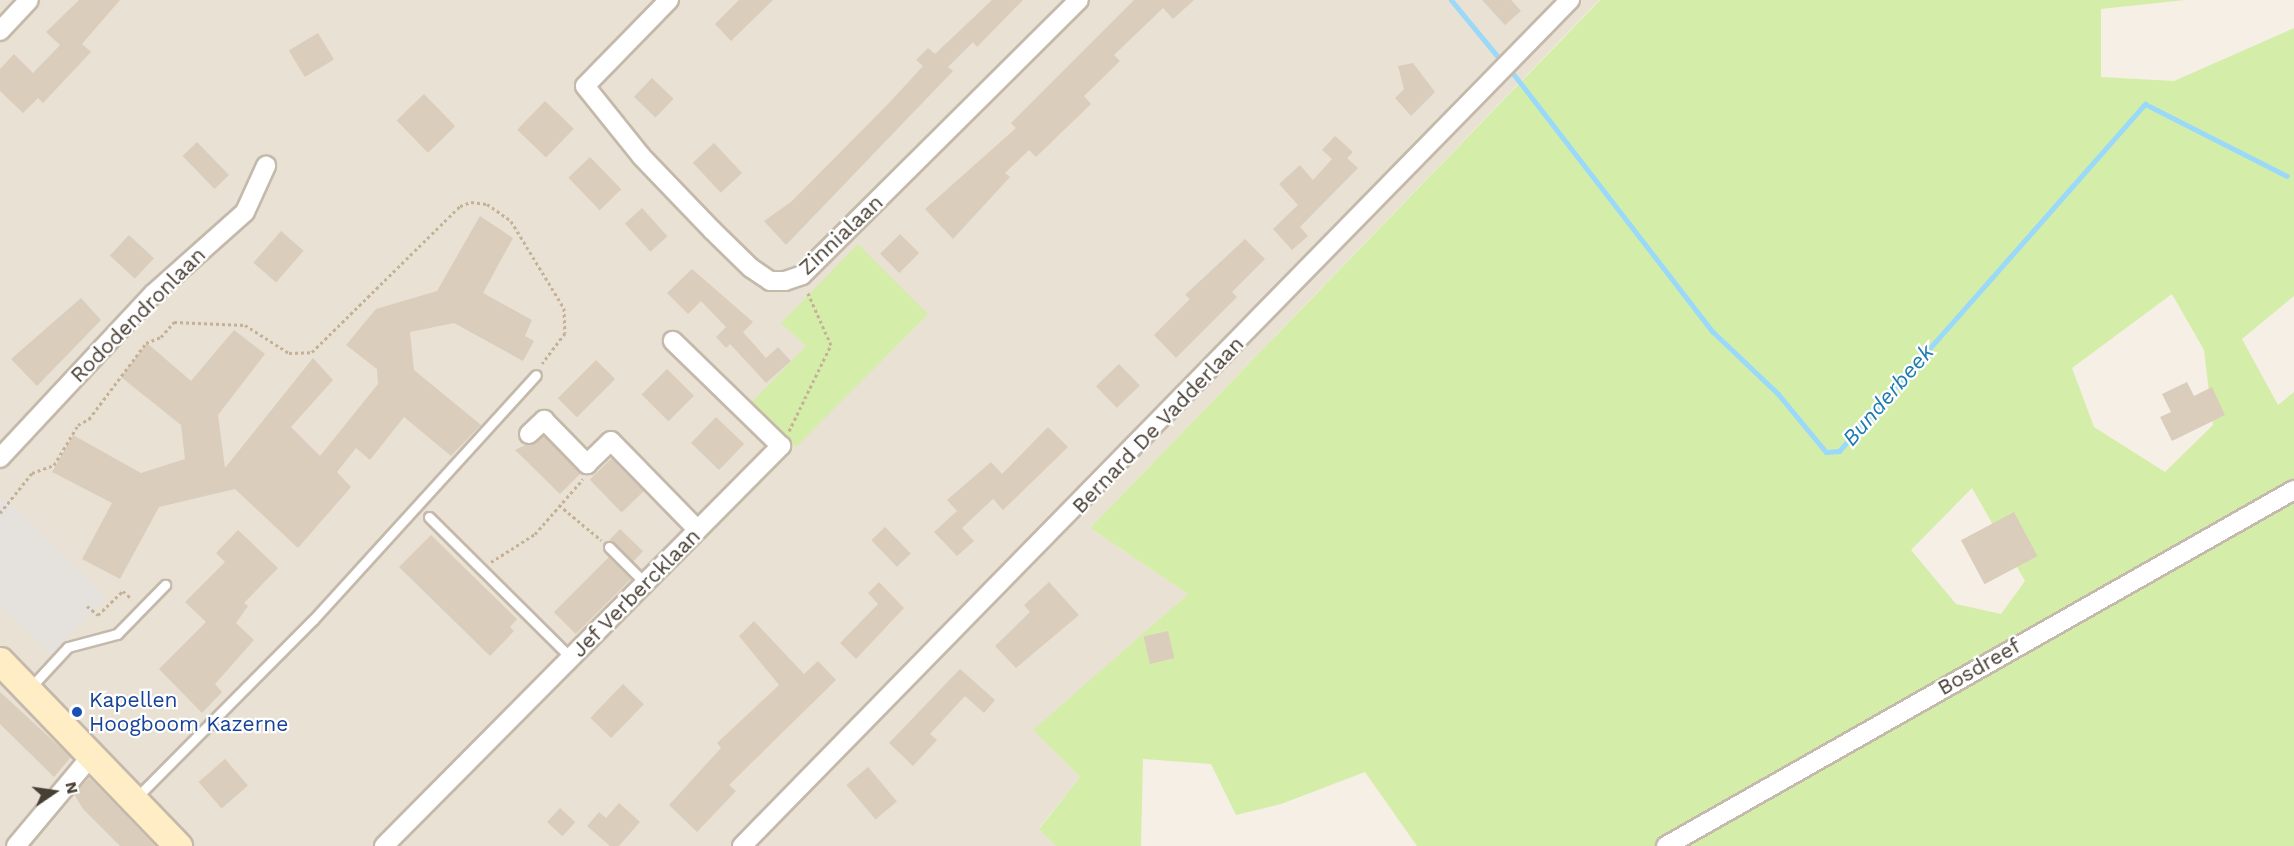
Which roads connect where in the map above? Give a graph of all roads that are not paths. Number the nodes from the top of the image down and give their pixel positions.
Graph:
1 (29, 0) edge
2 (669, 0) edge
3 (1079, 0) edge
4 (1570, 0) edge
5 (0, 31) edge
6 (266, 166) dead end
7 (674, 341) dead end
8 (536, 375) road end
9 (530, 434) dead end
10 (0, 458) edge
11 (2294, 490) edge
12 (429, 517) dead end
13 (698, 530) junction
14 (609, 547) road end
15 (645, 583) junction
16 (165, 585) dead end
17 (571, 658) junction
18 (0, 661) edge
19 (28, 689) junction
20 (92, 755) junction
21 (135, 800) junction
22 (16, 846) edge
23 (178, 846) edge
24 (384, 846) edge
25 (742, 846) edge
26 (1666, 846) edge

1 - 5 street
2 - 3 street, Zinnialaan
4 - 25 street, Bernard De Vadderlaan
6 - 10 street, Rododendronlaan
7 - 13 street, Jef Verbercklaan
8 - 21 lane
9 - 13 street
11 - 26 street, Bosdreef
12 - 17 lane
13 - 15 street, Jef Verbercklaan
14 - 15 lane
15 - 17 street, Jef Verbercklaan
16 - 19 lane
17 - 24 street, Jef Verbercklaan
18 - 19 street
19 - 20 street
20 - 21 street
20 - 22 street
21 - 23 street

